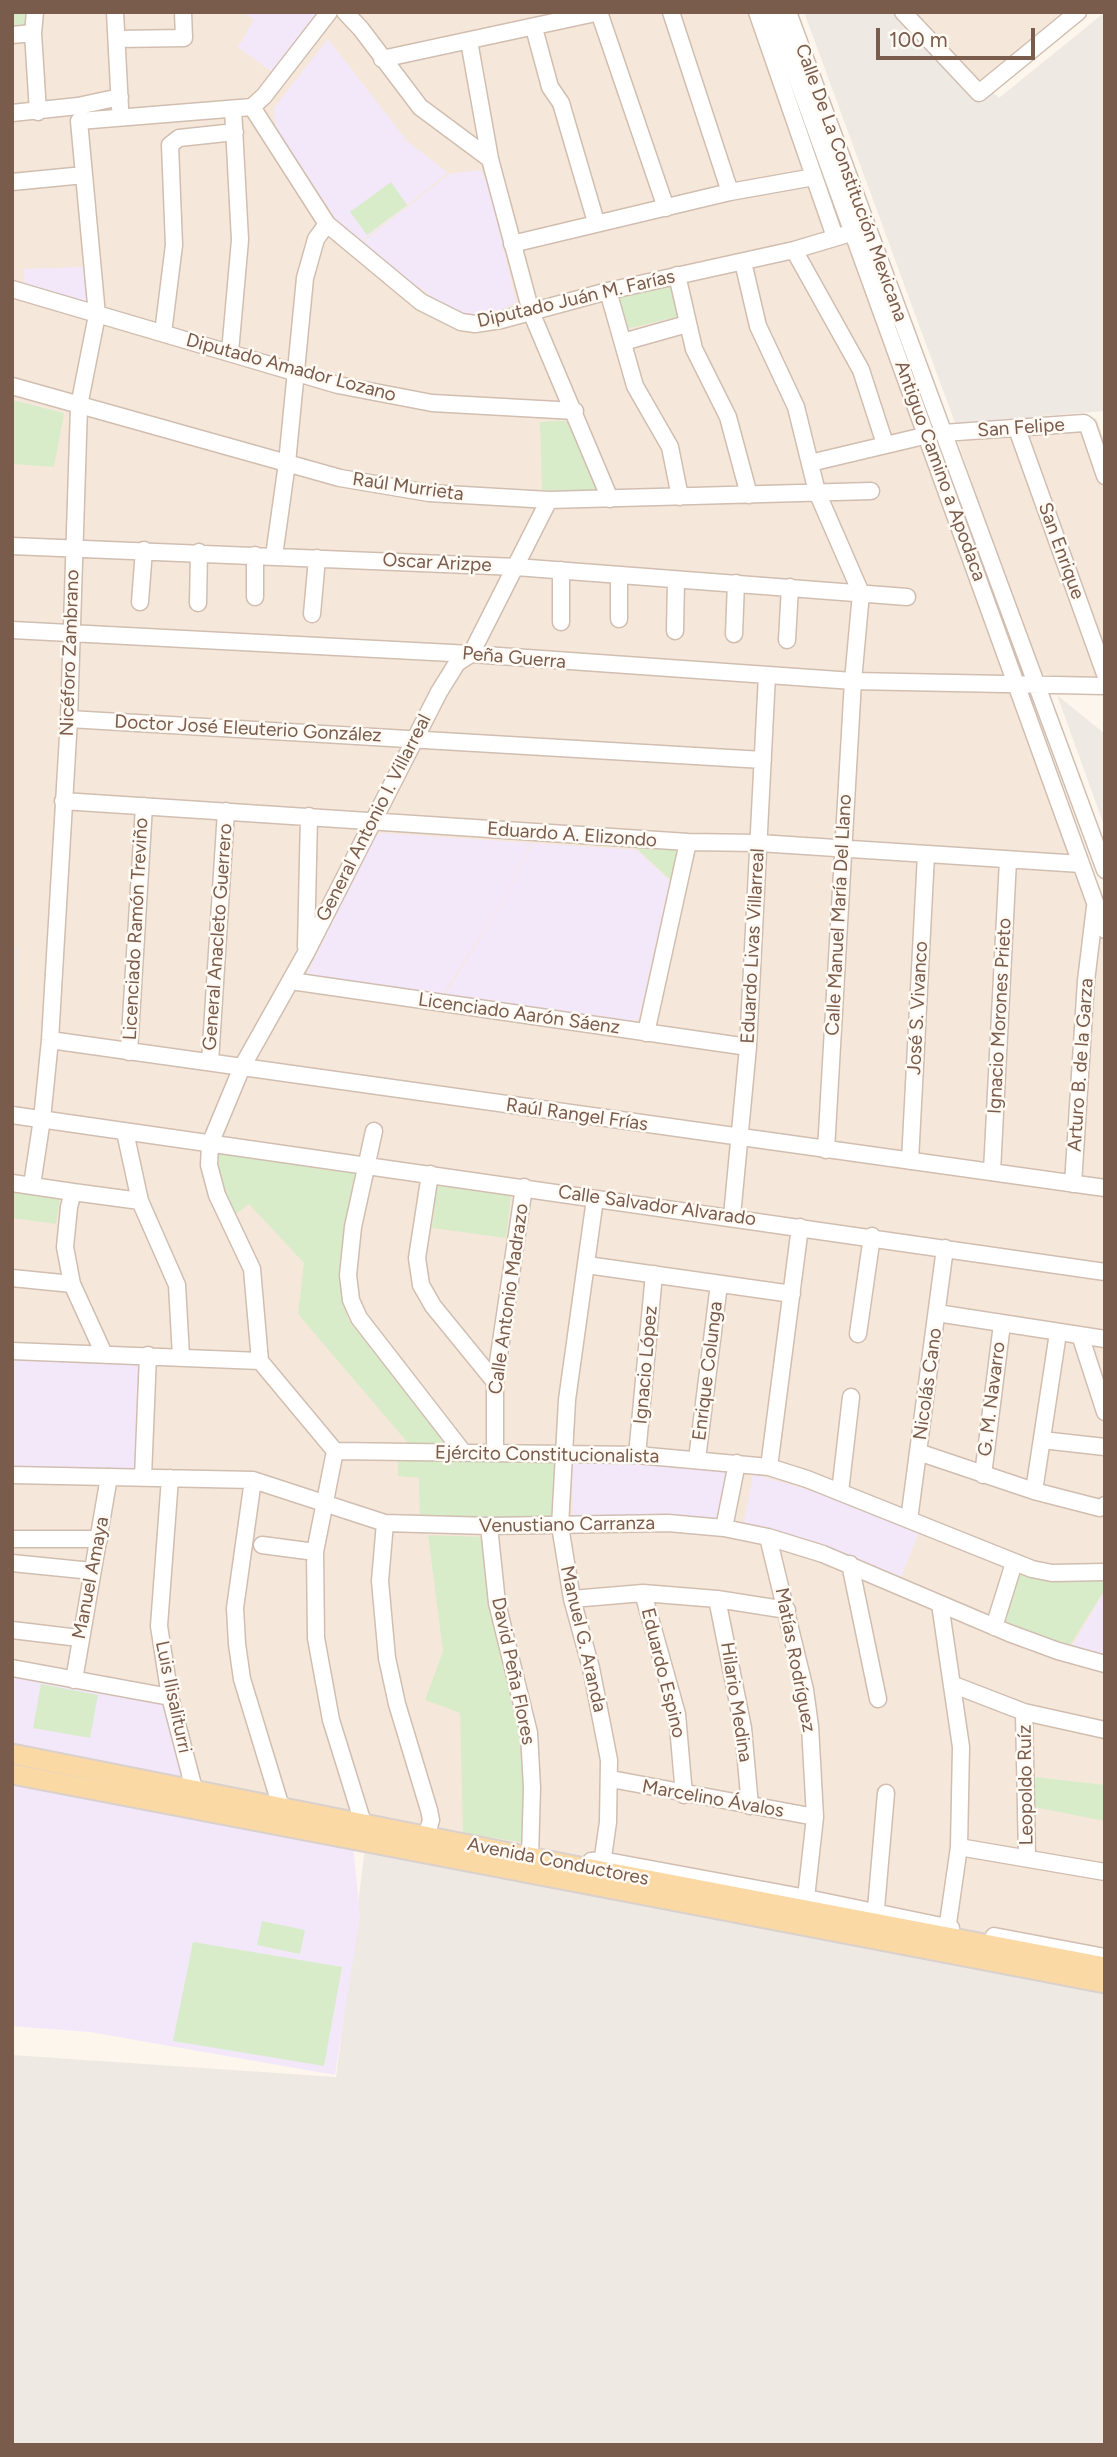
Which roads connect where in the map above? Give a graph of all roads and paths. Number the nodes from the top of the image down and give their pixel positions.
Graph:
1 (35, 12) edge
2 (115, 12) edge
3 (183, 12) edge
4 (330, 12) edge
5 (345, 12) edge
6 (600, 12) edge
7 (671, 12) edge
8 (757, 12) edge
9 (773, 12) edge
10 (788, 12) edge
11 (903, 12) edge
12 (1078, 12) edge
13 (361, 20) edge
14 (534, 28) junction
15 (33, 33) junction
16 (12, 35) edge
17 (117, 39) junction
18 (469, 41) junction
19 (382, 59) junction
20 (120, 97) junction
21 (252, 107) junction
22 (233, 109) junction
23 (38, 112) junction
24 (12, 113) edge
25 (120, 116) junction
26 (235, 132) junction
27 (490, 159) junction
28 (84, 175) junction
29 (814, 177) junction
30 (12, 182) edge
31 (730, 192) junction
32 (666, 208) junction
33 (596, 222) junction
34 (327, 225) junction
35 (859, 230) junction
36 (835, 237) junction
37 (512, 244) junction
38 (794, 250) junction
39 (743, 262) junction
40 (677, 275) junction
41 (12, 289) edge
42 (608, 291) junction
43 (531, 312) junction
44 (97, 315) junction
45 (687, 324) junction
46 (163, 333) junction
47 (623, 342) junction
48 (230, 352) junction
49 (295, 373) junction
50 (12, 386) edge
51 (79, 406) junction
52 (575, 411) junction
53 (1017, 429) junction
54 (935, 434) junction
55 (885, 444) junction
56 (287, 463) junction
57 (810, 463) junction
58 (1105, 476) edge
59 (871, 491) dead end
60 (817, 492) junction
61 (749, 495) junction
62 (680, 497) junction
63 (610, 499) junction
64 (550, 500) junction
65 (12, 546) edge
66 (74, 546) junction
67 (144, 550) junction
68 (199, 552) junction
69 (255, 555) junction
70 (274, 556) junction
71 (317, 558) junction
72 (516, 567) junction
73 (561, 570) junction
74 (619, 576) junction
75 (676, 580) junction
76 (736, 583) junction
77 (790, 587) junction
78 (861, 593) junction
79 (255, 597) dead end
80 (907, 597) dead end
81 (140, 602) dead end
82 (198, 603) dead end
83 (312, 614) dead end
84 (619, 619) dead end
85 (561, 622) dead end
86 (12, 630) edge
87 (675, 631) dead end
88 (72, 633) junction
89 (734, 634) dead end
90 (787, 640) dead end
91 (471, 654) junction
92 (1105, 674) edge
93 (767, 675) junction
94 (853, 681) junction
95 (1036, 684) junction
96 (1016, 685) junction
97 (1105, 686) edge
98 (69, 719) junction
99 (415, 739) junction
100 (763, 760) junction
101 (63, 801) junction
102 (144, 806) junction
103 (226, 811) junction
104 (309, 816) junction
105 (372, 821) junction
106 (688, 842) junction
107 (759, 843) junction
108 (843, 849) junction
109 (926, 855) junction
110 (1008, 860) junction
111 (1081, 864) junction
112 (1105, 870) edge
113 (1095, 904) junction
114 (1105, 930) edge
115 (306, 953) junction
116 (290, 981) junction
117 (646, 1032) junction
118 (50, 1040) junction
119 (748, 1047) junction
120 (129, 1052) junction
121 (210, 1062) junction
122 (242, 1068) junction
123 (12, 1115) edge
124 (42, 1119) junction
125 (374, 1131) dead end
126 (125, 1132) junction
127 (741, 1139) junction
128 (210, 1144) junction
129 (825, 1150) junction
130 (910, 1161) junction
131 (366, 1166) junction
132 (992, 1171) junction
133 (430, 1174) junction
134 (12, 1183) edge
135 (1073, 1184) junction
136 (32, 1185) junction
137 (524, 1187) junction
138 (1105, 1188) edge
139 (73, 1192) junction
140 (595, 1199) junction
141 (140, 1201) junction
142 (732, 1216) junction
143 (800, 1227) junction
144 (872, 1236) junction
145 (945, 1248) junction
146 (587, 1265) junction
147 (1105, 1272) edge
148 (654, 1274) junction
149 (12, 1278) edge
150 (72, 1284) junction
151 (719, 1284) junction
152 (792, 1294) junction
153 (937, 1313) junction
154 (1002, 1324) junction
155 (1058, 1333) junction
156 (858, 1334) dead end
157 (1080, 1335) junction
158 (1105, 1339) edge
159 (12, 1351) edge
160 (104, 1354) junction
161 (148, 1355) junction
162 (181, 1356) junction
163 (260, 1361) junction
164 (495, 1382) junction
165 (851, 1396) dead end
166 (1105, 1412) edge
167 (1042, 1440) junction
168 (1105, 1447) edge
169 (335, 1451) junction
170 (463, 1452) junction
171 (918, 1452) junction
172 (495, 1453) junction
173 (562, 1453) junction
174 (637, 1455) junction
175 (697, 1459) junction
176 (737, 1462) junction
177 (769, 1467) junction
178 (12, 1475) edge
179 (983, 1475) junction
180 (110, 1477) junction
181 (143, 1477) junction
182 (170, 1478) junction
183 (253, 1480) junction
184 (1034, 1491) junction
185 (840, 1492) junction
186 (323, 1502) junction
187 (1105, 1505) edge
188 (909, 1520) junction
189 (385, 1523) junction
190 (560, 1526) junction
191 (489, 1527) junction
192 (724, 1528) junction
193 (768, 1537) junction
194 (12, 1539) edge
195 (99, 1539) junction
196 (31, 1540) junction
197 (262, 1545) dead end
198 (315, 1552) junction
199 (12, 1563) edge
200 (29, 1563) junction
201 (1014, 1563) junction
202 (850, 1564) junction
203 (92, 1571) junction
204 (1105, 1572) edge
205 (643, 1593) junction
206 (572, 1599) junction
207 (717, 1599) junction
208 (940, 1604) junction
209 (787, 1610) junction
210 (994, 1627) junction
211 (12, 1630) edge
212 (79, 1639) junction
213 (1105, 1664) edge
214 (12, 1668) edge
215 (74, 1680) junction
216 (954, 1685) junction
217 (170, 1698) junction
218 (878, 1699) dead end
219 (1024, 1712) junction
220 (1105, 1730) edge
221 (12, 1754) edge
222 (12, 1774) edge
223 (611, 1779) junction
224 (194, 1789) junction
225 (886, 1793) dead end
226 (684, 1795) junction
227 (750, 1806) junction
228 (282, 1807) junction
229 (815, 1817) junction
230 (363, 1823) junction
231 (425, 1843) junction
232 (959, 1847) junction
233 (530, 1857) junction
234 (1027, 1858) junction
235 (601, 1866) junction
236 (1105, 1872) edge
237 (806, 1904) junction
238 (875, 1917) junction
239 (947, 1932) junction
240 (1105, 1957) edge
241 (1105, 1967) edge
242 (1105, 1983) edge

1 - 15 street
2 - 17 street
3 - 17 street
4 - 21 street
5 - 13 street
6 - 14 street
6 - 32 street
7 - 31 street
8 - 29 street
9 - 35 street, Antiguo Camino a Apodaca
10 - 35 street, Calle De La Constitución Mexicana
11 - 12 street
13 - 19 street
14 - 18 street
14 - 33 street
15 - 16 street
15 - 23 street
17 - 20 street
18 - 19 street
18 - 27 street
19 - 27 street
20 - 23 street
20 - 25 street
21 - 22 street
21 - 34 street, Diputado Juán M. Farías
22 - 25 street
22 - 26 street
23 - 24 street
25 - 28 street, Nicéforo Zambrano
26 - 46 street
26 - 48 street
27 - 37 street
28 - 30 street
28 - 44 street, Nicéforo Zambrano
29 - 31 street
29 - 36 street
31 - 32 street
32 - 33 street
33 - 37 street
34 - 43 street, Diputado Juán M. Farías
34 - 49 street
35 - 36 street, Diputado Juán M. Farías
35 - 54 street, Antiguo Camino a Apodaca
36 - 38 street, Diputado Juán M. Farías
37 - 43 street
38 - 39 street, Diputado Juán M. Farías
38 - 55 street
39 - 40 street, Diputado Juán M. Farías
39 - 57 street
40 - 42 street, Diputado Juán M. Farías
40 - 45 street
41 - 44 street, Diputado Amador Lozano
42 - 43 street, Diputado Juán M. Farías
42 - 47 street
43 - 52 street
44 - 46 street, Diputado Amador Lozano
44 - 51 street, Nicéforo Zambrano
45 - 47 street
45 - 61 street
46 - 48 street, Diputado Amador Lozano
47 - 62 street
48 - 49 street, Diputado Amador Lozano
49 - 52 street, Diputado Amador Lozano
49 - 56 street
50 - 51 street, Raúl Murrieta
51 - 56 street, Raúl Murrieta
51 - 66 street, Nicéforo Zambrano
52 - 63 street
53 - 54 street, San Felipe
53 - 58 street, San Felipe
53 - 92 street, San Enrique
54 - 55 street, San Felipe
54 - 95 street
54 - 96 street, Antiguo Camino a Apodaca
55 - 57 street, San Felipe
56 - 64 street, Raúl Murrieta
56 - 70 street
57 - 60 street
59 - 60 street, Raúl Murrieta
60 - 61 street, Raúl Murrieta
60 - 78 street
61 - 62 street, Raúl Murrieta
62 - 63 street, Raúl Murrieta
63 - 64 street, Raúl Murrieta
64 - 72 street, General Antonio I. Villarreal
65 - 66 street, Oscar Arizpe
66 - 67 street, Oscar Arizpe
66 - 88 street, Nicéforo Zambrano
67 - 68 street, Oscar Arizpe
67 - 81 street
68 - 69 street, Oscar Arizpe
68 - 82 street
69 - 70 street, Oscar Arizpe
69 - 79 street
70 - 71 street, Oscar Arizpe
71 - 72 street, Oscar Arizpe
71 - 83 street
72 - 73 street, Oscar Arizpe
72 - 91 street, General Antonio I. Villarreal
73 - 74 street, Oscar Arizpe
73 - 85 street
74 - 75 street, Oscar Arizpe
74 - 84 street
75 - 76 street, Oscar Arizpe
75 - 87 street
76 - 77 street, Oscar Arizpe
76 - 89 street
77 - 78 street, Oscar Arizpe
77 - 90 street
78 - 80 street, Oscar Arizpe
78 - 94 street, Calle Manuel María Del Llano
86 - 88 street, Peña Guerra
88 - 91 street, Peña Guerra
88 - 98 street, Nicéforo Zambrano
91 - 93 street, Peña Guerra
91 - 99 street, General Antonio I. Villarreal
93 - 94 street, Peña Guerra
93 - 100 street, Eduardo Livas Villarreal
94 - 96 street, Peña Guerra
94 - 108 street, Calle Manuel María Del Llano
95 - 96 street, Peña Guerra
95 - 97 street, Peña Guerra
95 - 112 street
96 - 111 street, Antiguo Camino a Apodaca
98 - 99 street, Doctor José Eleuterio González
98 - 101 street, Nicéforo Zambrano
99 - 100 street, Doctor José Eleuterio González
99 - 105 street, General Antonio I. Villarreal
100 - 107 street, Eduardo Livas Villarreal
101 - 102 street, Eduardo A. Elizondo
101 - 118 street, Nicéforo Zambrano
102 - 103 street, Eduardo A. Elizondo
102 - 120 street, Licenciado Ramón Treviño
103 - 104 street, Eduardo A. Elizondo
103 - 121 street, General Anacleto Guerrero
104 - 105 street, Eduardo A. Elizondo
104 - 115 street
105 - 106 street, Eduardo A. Elizondo
105 - 115 street, General Antonio I. Villarreal
106 - 107 street, Eduardo A. Elizondo
106 - 117 street
107 - 108 street, Eduardo A. Elizondo
107 - 119 street, Eduardo Livas Villarreal
108 - 109 street, Eduardo A. Elizondo
108 - 129 street, Calle Manuel María Del Llano
109 - 110 street, Eduardo A. Elizondo
109 - 130 street, José S. Vivanco
110 - 111 street, Eduardo A. Elizondo
110 - 132 street, Ignacio Morones Prieto
111 - 113 street, Antiguo Camino a Apodaca
113 - 114 street, Antiguo Camino a Apodaca
113 - 135 street, Arturo B. de la Garza
115 - 116 street, General Antonio I. Villarreal
116 - 117 street, Licenciado Aarón Sáenz
116 - 122 street, General Antonio I. Villarreal
117 - 119 street, Licenciado Aarón Sáenz
118 - 120 street, Raúl Rangel Frías
118 - 124 street, Nicéforo Zambrano
119 - 127 street, Eduardo Livas Villarreal
120 - 121 street, Raúl Rangel Frías
121 - 122 street, Raúl Rangel Frías
122 - 127 street, Raúl Rangel Frías
122 - 128 street, General Antonio I. Villarreal
123 - 124 street, Calle Salvador Alvarado
124 - 126 street, Calle Salvador Alvarado
124 - 136 street, Nicéforo Zambrano
125 - 131 street
126 - 128 street, Calle Salvador Alvarado
126 - 141 street
127 - 129 street, Raúl Rangel Frías
127 - 142 street, Eduardo Livas Villarreal
128 - 131 street, Calle Salvador Alvarado
128 - 163 street
129 - 130 street, Raúl Rangel Frías
130 - 132 street, Raúl Rangel Frías
131 - 133 street, Calle Salvador Alvarado
131 - 170 street
132 - 135 street, Raúl Rangel Frías
133 - 137 street, Calle Salvador Alvarado
133 - 164 street
134 - 136 street
135 - 138 street, Raúl Rangel Frías
136 - 139 street
137 - 140 street, Calle Salvador Alvarado
137 - 164 street, Calle Antonio Madrazo
139 - 141 street
139 - 150 street
140 - 142 street, Calle Salvador Alvarado
140 - 146 street, Manuel G. Aranda
141 - 162 street
142 - 143 street, Calle Salvador Alvarado
143 - 144 street, Calle Salvador Alvarado
143 - 152 street
144 - 145 street, Calle Salvador Alvarado
144 - 156 street
145 - 147 street, Calle Salvador Alvarado
145 - 153 street, Nicolás Cano
146 - 148 street
146 - 173 street, Manuel G. Aranda
148 - 151 street
148 - 174 street, Ignacio López
149 - 150 street
150 - 160 street
151 - 152 street
151 - 175 street, Enrique Colunga
152 - 177 street
153 - 154 street
153 - 171 street, Nicolás Cano
154 - 155 street
154 - 179 street, G. M. Navarro
155 - 157 street
155 - 167 street
157 - 158 street
157 - 166 street
159 - 160 street
160 - 161 street
161 - 162 street
161 - 181 street
162 - 163 street
163 - 169 street
164 - 172 street, Calle Antonio Madrazo
165 - 185 street
167 - 168 street
167 - 184 street
169 - 170 street, Ejército Constitucionalista
169 - 186 street
170 - 172 street, Ejército Constitucionalista
171 - 179 street
171 - 188 street, Nicolás Cano
172 - 173 street, Ejército Constitucionalista
173 - 174 street, Ejército Constitucionalista
173 - 190 street, Manuel G. Aranda
174 - 175 street, Ejército Constitucionalista
175 - 176 street, Ejército Constitucionalista
176 - 177 street, Ejército Constitucionalista
176 - 192 street
177 - 185 street, Ejército Constitucionalista
178 - 180 street, Venustiano Carranza
179 - 184 street
180 - 181 street, Venustiano Carranza
180 - 195 street, Manuel Amaya
181 - 182 street, Venustiano Carranza
182 - 183 street, Venustiano Carranza
182 - 217 street, Luis Ilisaliturri
183 - 186 street, Venustiano Carranza
183 - 228 street
184 - 187 street
185 - 188 street, Ejército Constitucionalista
186 - 189 street, Venustiano Carranza
186 - 198 street
188 - 201 street, Ejército Constitucionalista
189 - 191 street, Venustiano Carranza
189 - 231 street
190 - 191 street, Venustiano Carranza
190 - 192 street, Venustiano Carranza
190 - 206 street, Manuel G. Aranda
191 - 233 street, David Peña Flores
192 - 193 street, Venustiano Carranza
193 - 202 street, Venustiano Carranza
193 - 209 street, Matías Rodríguez
194 - 196 street
195 - 196 street
195 - 203 street, Manuel Amaya
196 - 200 street
197 - 198 street
198 - 230 street
199 - 200 street
200 - 203 street
201 - 204 street, Ejército Constitucionalista
201 - 210 street
202 - 208 street, Venustiano Carranza
202 - 218 street
203 - 212 street, Manuel Amaya
205 - 206 street
205 - 207 street
205 - 226 street, Eduardo Espino
206 - 223 street, Manuel G. Aranda
207 - 209 street
207 - 227 street, Hilario Medina
208 - 210 street, Venustiano Carranza
208 - 216 street
209 - 229 street, Matías Rodríguez
210 - 213 street, Venustiano Carranza
211 - 212 street
212 - 215 street, Manuel Amaya
214 - 215 street
215 - 217 street
216 - 219 street
216 - 232 street
217 - 224 street, Luis Ilisaliturri
219 - 220 street
219 - 234 street, Leopoldo Ruíz
221 - 224 main road, Avenida Conductores
222 - 231 main road, Avenida Conductores
223 - 226 street, Marcelino Ávalos
223 - 235 street, Manuel G. Aranda
224 - 228 main road, Avenida Conductores
225 - 238 street
226 - 227 street, Marcelino Ávalos
227 - 229 street, Marcelino Ávalos
228 - 230 main road, Avenida Conductores
229 - 237 street, Matías Rodríguez
230 - 231 main road, Avenida Conductores
231 - 233 main road, Avenida Conductores
231 - 242 main road, Avenida Conductores
232 - 234 street
232 - 239 street
233 - 235 main road, Avenida Conductores
234 - 236 street
235 - 237 main road, Avenida Conductores
237 - 238 main road, Avenida Conductores
238 - 239 main road, Avenida Conductores
239 - 240 street
239 - 241 main road, Avenida Conductores

